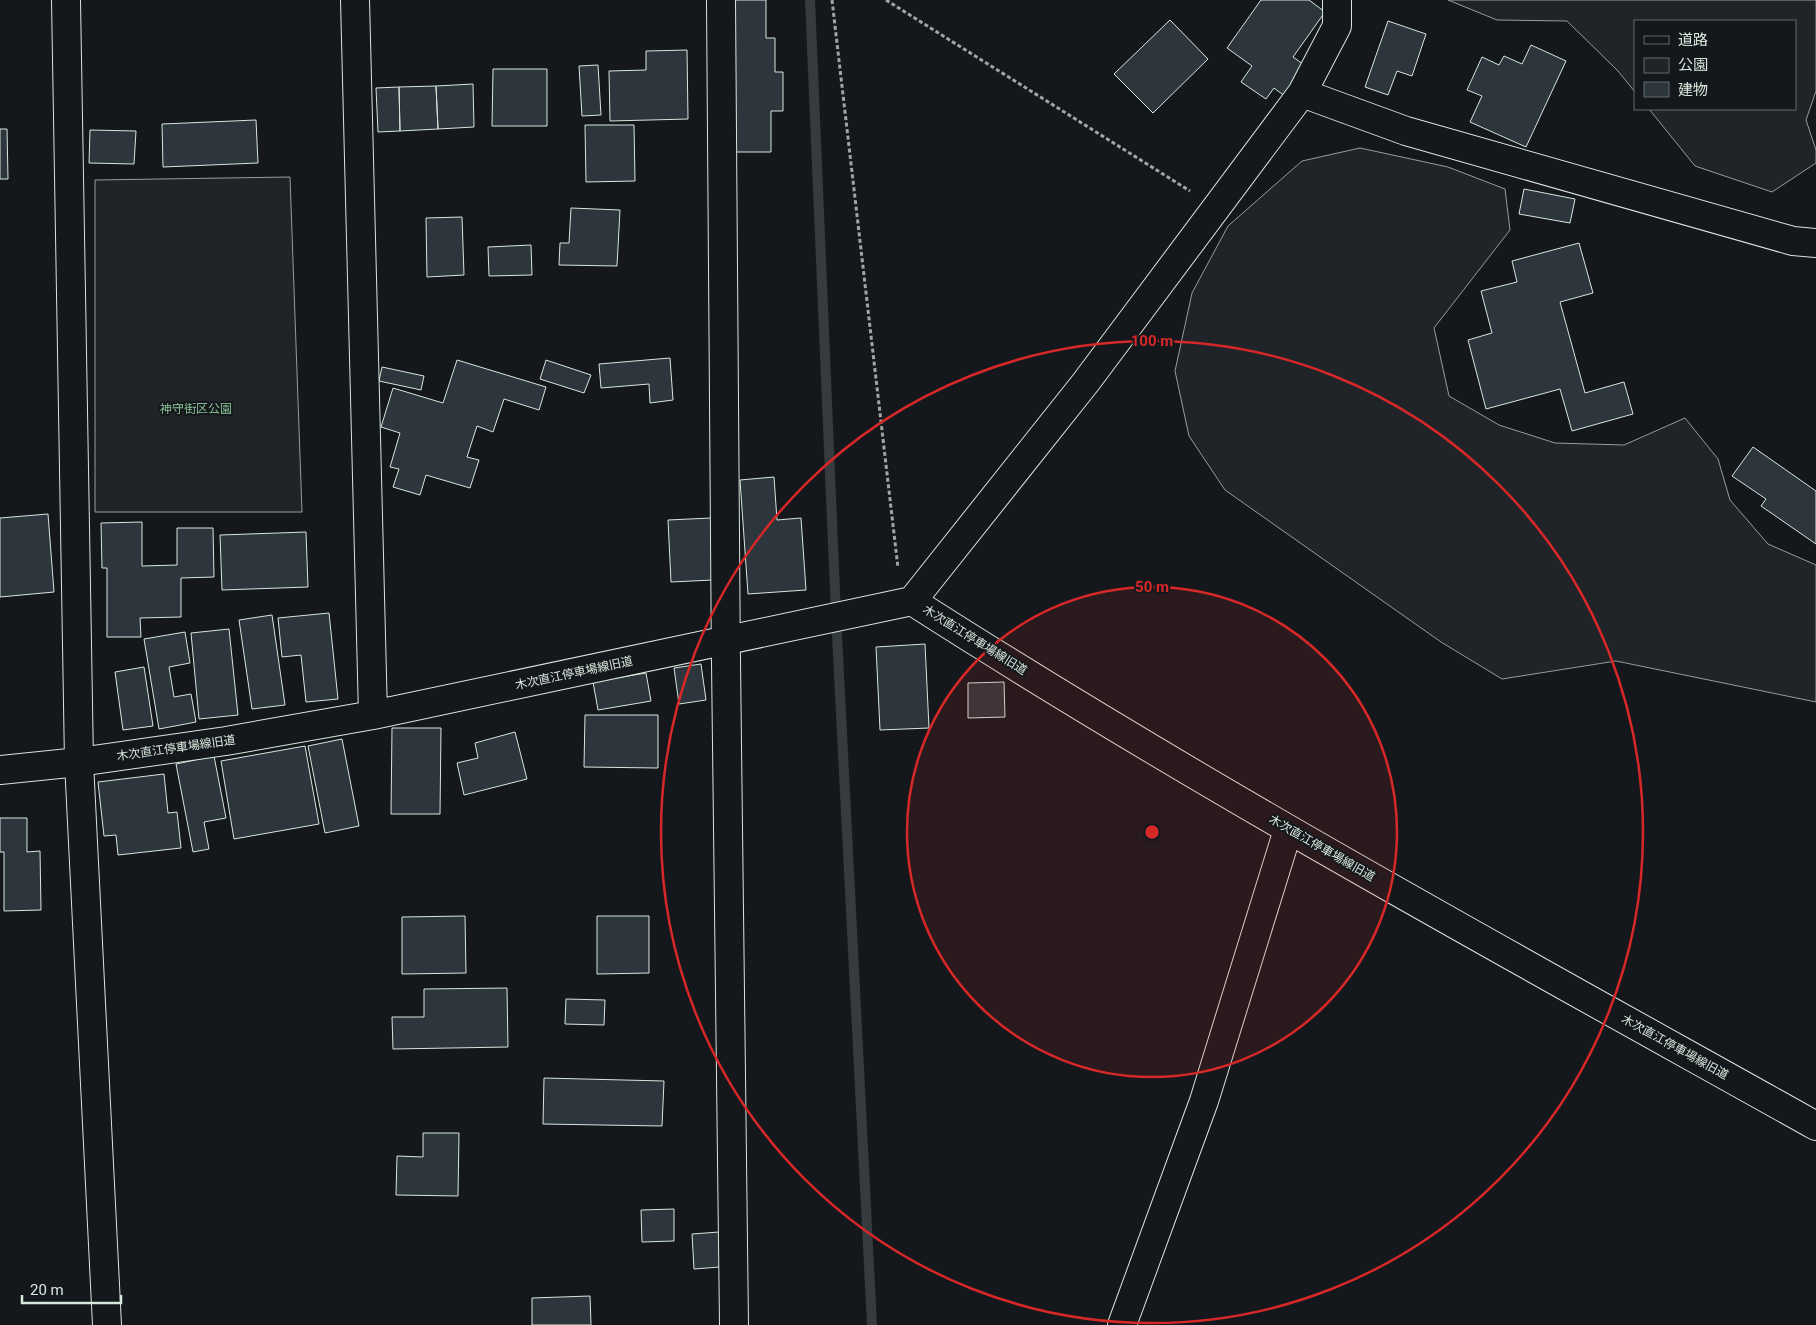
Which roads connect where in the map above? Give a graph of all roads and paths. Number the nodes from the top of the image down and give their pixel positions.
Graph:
1 (66, 0) edge
2 (355, 0) edge
3 (720, 0) edge
4 (832, 0) edge
5 (886, 0) edge
6 (1337, 0) edge
7 (1302, 93) junction
8 (1216, 208) junction
9 (1816, 243) edge
10 (907, 602) junction
11 (727, 640) junction
12 (373, 715) junction
13 (79, 762) junction
14 (0, 770) edge
15 (1288, 830) junction
16 (1816, 1126) edge
17 (107, 1325) edge
18 (734, 1325) edge
19 (1122, 1325) edge

1 - 13 street
2 - 12 street
3 - 11 street
4 - 10 path
5 - 8 path
6 - 7 street
7 - 8 street
7 - 9 street
8 - 10 street
10 - 11 street, 木次直江停車場線旧道
10 - 15 street, 木次直江停車場線旧道
11 - 12 street, 木次直江停車場線旧道
11 - 18 street
12 - 13 street, 木次直江停車場線旧道
13 - 14 street, 木次直江停車場線旧道
13 - 17 street
15 - 16 street, 木次直江停車場線旧道
15 - 19 street

